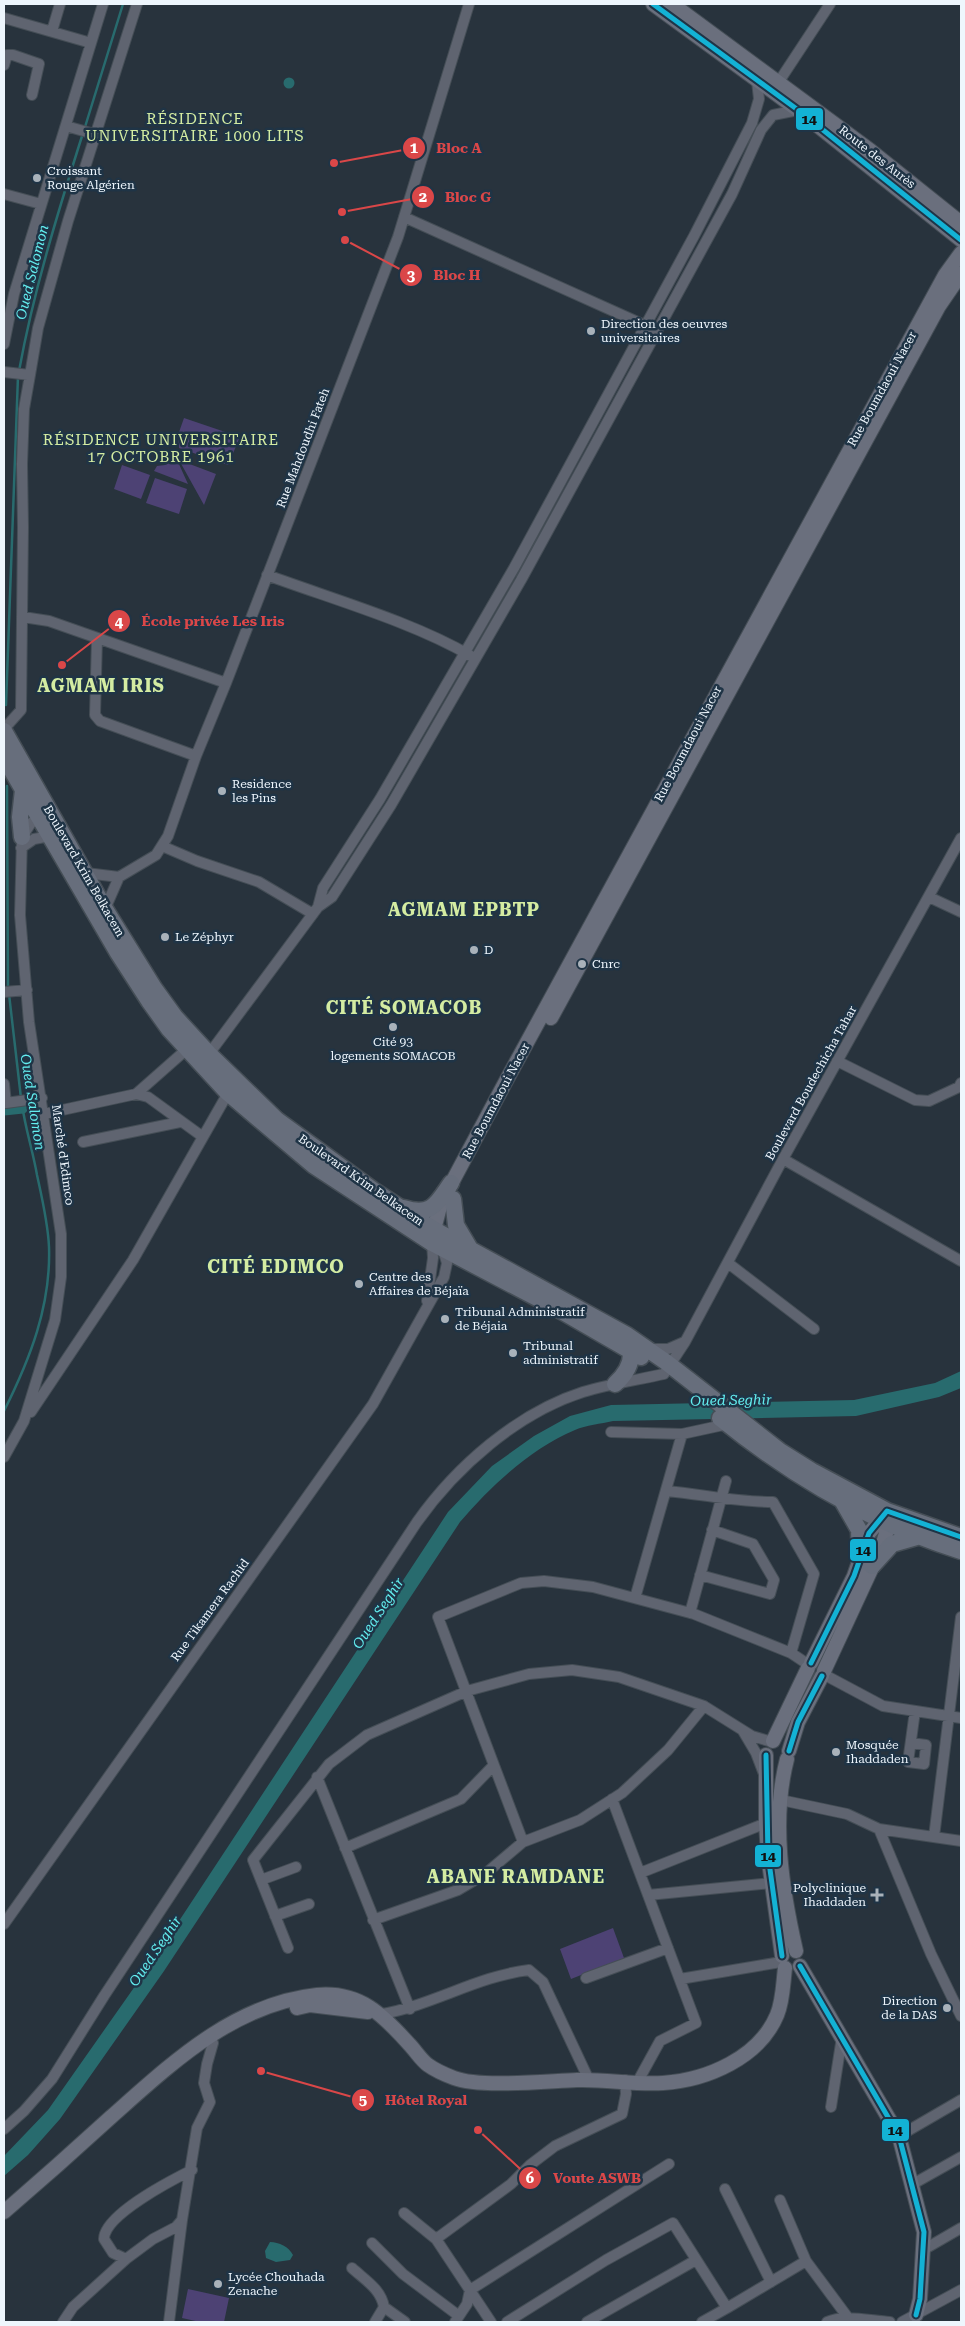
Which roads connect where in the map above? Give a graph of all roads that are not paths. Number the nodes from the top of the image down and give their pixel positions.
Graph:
1 (60, 4) edge
2 (103, 4) edge
3 (137, 4) edge
4 (468, 4) edge
5 (653, 4) edge
6 (672, 4) edge
7 (830, 4) edge
8 (4, 18) edge
9 (52, 31) junction
10 (91, 43) junction
11 (4, 65) edge
12 (749, 68) junction
13 (757, 81) junction
14 (775, 87) junction
15 (32, 95) dead end
16 (798, 110) junction
17 (752, 123) junction
18 (68, 127) junction
19 (761, 130) junction
20 (92, 134) junction
21 (4, 194) edge
22 (41, 204) junction
23 (404, 217) junction
24 (961, 223) edge
25 (961, 240) edge
26 (961, 253) edge
27 (961, 274) edge
28 (646, 325) junction
29 (657, 331) junction
30 (4, 344) edge
31 (6, 372) edge
32 (28, 374) junction
33 (590, 428) junction
34 (602, 434) junction
35 (267, 575) junction
36 (23, 617) junction
37 (97, 638) junction
38 (466, 652) junction
39 (476, 658) junction
40 (226, 684) junction
41 (4, 730) edge
42 (196, 756) junction
43 (4, 757) edge
44 (24, 790) junction
45 (46, 817) junction
46 (50, 836) junction
47 (961, 838) edge
48 (21, 842) junction
49 (162, 846) junction
50 (86, 873) junction
51 (120, 877) junction
52 (929, 897) junction
53 (105, 909) junction
54 (316, 910) junction
55 (961, 912) edge
56 (24, 991) junction
57 (4, 992) edge
58 (187, 1050) junction
59 (209, 1054) junction
60 (838, 1061) junction
61 (961, 1083) edge
62 (4, 1084) edge
63 (228, 1093) junction
64 (136, 1094) junction
65 (42, 1098) junction
66 (5, 1103) edge
67 (44, 1114) junction
68 (180, 1122) junction
69 (203, 1137) junction
70 (83, 1142) dead end
71 (783, 1159) junction
72 (452, 1191) junction
73 (394, 1204) junction
74 (438, 1239) junction
75 (473, 1250) junction
76 (961, 1261) edge
77 (728, 1263) junction
78 (427, 1304) junction
79 (814, 1329) dead end
80 (685, 1342) junction
81 (639, 1350) junction
82 (674, 1374) junction
83 (615, 1384) junction
84 (24, 1421) junction
85 (734, 1422) junction
86 (611, 1432) dead end
87 (682, 1434) junction
88 (4, 1457) edge
89 (726, 1481) dead end
90 (666, 1491) junction
91 (721, 1496) junction
92 (844, 1502) junction
93 (885, 1518) junction
94 (712, 1530) junction
95 (920, 1536) junction
96 (961, 1537) edge
97 (961, 1550) edge
98 (866, 1564) junction
99 (700, 1575) junction
100 (635, 1598) junction
101 (690, 1613) junction
102 (961, 1617) edge
103 (791, 1653) junction
104 (809, 1665) junction
105 (823, 1673) junction
106 (467, 1692) junction
107 (704, 1706) junction
108 (915, 1711) junction
109 (949, 1716) junction
110 (961, 1718) edge
111 (782, 1726) junction
112 (742, 1730) junction
113 (911, 1743) dead end
114 (769, 1748) junction
115 (788, 1755) junction
116 (494, 1765) junction
117 (317, 1777) junction
118 (766, 1783) junction
119 (612, 1799) junction
120 (781, 1800) junction
121 (766, 1824) junction
122 (879, 1829) junction
123 (934, 1837) junction
124 (961, 1840) edge
125 (523, 1842) junction
126 (345, 1848) junction
127 (296, 1867) dead end
128 (640, 1873) junction
129 (261, 1880) junction
130 (772, 1883) junction
131 (648, 1895) junction
132 (309, 1904) dead end
133 (275, 1916) junction
134 (373, 1920) junction
135 (4, 1924) edge
136 (288, 1948) dead end
137 (668, 1948) junction
138 (796, 1951) junction
139 (783, 1962) junction
140 (800, 1966) junction
141 (586, 1978) dead end
142 (680, 1979) junction
143 (410, 2009) junction
144 (382, 2014) junction
145 (961, 2016) edge
146 (842, 2037) junction
147 (213, 2042) junction
148 (589, 2080) junction
149 (632, 2081) junction
150 (961, 2100) edge
151 (831, 2107) dead end
152 (4, 2130) edge
153 (899, 2136) junction
154 (961, 2156) edge
155 (669, 2164) dead end
156 (192, 2170) junction
157 (913, 2184) junction
158 (725, 2189) dead end
159 (780, 2200) dead end
160 (4, 2212) edge
161 (404, 2212) dead end
162 (182, 2220) junction
163 (4, 2222) edge
164 (961, 2228) edge
165 (436, 2239) junction
166 (372, 2243) dead end
167 (923, 2250) junction
168 (126, 2260) junction
169 (696, 2260) junction
170 (806, 2261) junction
171 (352, 2268) dead end
172 (772, 2282) junction
173 (470, 2290) junction
174 (961, 2290) edge
175 (384, 2307) junction
176 (727, 2308) junction
177 (457, 2319) edge
178 (849, 2319) junction
179 (916, 2319) edge
180 (63, 2322) edge
181 (169, 2322) edge
182 (375, 2322) edge
183 (405, 2322) edge
184 (491, 2322) edge
185 (507, 2322) edge
186 (587, 2322) edge
187 (702, 2322) edge
188 (827, 2322) edge
189 (890, 2322) edge
190 (902, 2322) edge

1 - 9 street
2 - 10 street
3 - 20 street
4 - 23 street, Rue Mahdoudhi Fateh
5 - 12 street, Route des Aurès
6 - 12 street, Route des Aurès
7 - 14 street
8 - 9 street
9 - 10 street
10 - 18 street
11 - 15 street
12 - 13 street, Route des Aurès
12 - 14 street, Route des Aurès
13 - 14 street, Route des Aurès
13 - 17 street
14 - 16 street, Route des Aurès
14 - 24 street, Route des Aurès
16 - 19 street
16 - 25 street, Route des Aurès
17 - 19 street
17 - 28 street
18 - 20 street
18 - 22 street
19 - 29 street
20 - 32 street
21 - 22 street
22 - 30 street
23 - 28 street
23 - 35 street, Rue Mahdoudhi Fateh
26 - 72 street, Rue Boumdaoui Nacer
27 - 72 street, Rue Boumdaoui Nacer
28 - 29 street
28 - 33 street
29 - 34 street
31 - 32 street
32 - 36 street
33 - 34 street
33 - 38 street
34 - 39 street
35 - 38 street
35 - 40 street, Rue Mahdoudhi Fateh
36 - 37 street
36 - 41 street
37 - 40 street
37 - 42 street
38 - 39 street
38 - 54 street
39 - 54 street
40 - 42 street, Rue Mahdoudhi Fateh
41 - 45 main road, Boulevard Krim Belkacem
42 - 49 street, Rue Mahdoudhi Fateh
43 - 44 main road, Boulevard Krim Belkacem
44 - 45 main road, Boulevard Krim Belkacem
44 - 48 main road
45 - 46 main road, Boulevard Krim Belkacem
45 - 48 street
45 - 50 main road, Boulevard Krim Belkacem
46 - 48 street
46 - 58 main road, Boulevard Krim Belkacem
47 - 52 street, Boulevard Boudechicha Tahar
48 - 56 street, Marché d'Edimco
49 - 51 street, Rue Mahdoudhi Fateh
49 - 54 street
50 - 51 street
50 - 53 main road, Boulevard Krim Belkacem
51 - 53 street
52 - 55 street
52 - 60 street, Boulevard Boudechicha Tahar
53 - 59 main road, Boulevard Krim Belkacem
54 - 59 street
56 - 57 street
56 - 65 street, Marché d'Edimco
58 - 63 main road, Boulevard Krim Belkacem
58 - 64 street
59 - 73 main road, Boulevard Krim Belkacem
60 - 61 street
60 - 71 street, Boulevard Boudechicha Tahar
62 - 66 street
63 - 69 street
63 - 74 main road, Boulevard Krim Belkacem
64 - 67 street
64 - 68 street
65 - 66 street
65 - 67 street, Marché d'Edimco
67 - 84 street, Marché d'Edimco
68 - 69 street
68 - 70 street
69 - 84 street
71 - 76 street
71 - 77 street, Boulevard Boudechicha Tahar
72 - 73 main road
72 - 74 street, Rue Boumdaoui Nacer
72 - 75 main road
73 - 74 main road, Boulevard Krim Belkacem
74 - 75 main road, Boulevard Krim Belkacem
74 - 78 street, Rue Tikamera Rachid
74 - 78 street, Rue Tikamera Rachid
74 - 81 main road, Boulevard Krim Belkacem
75 - 81 main road, Boulevard Krim Belkacem
77 - 79 street
77 - 80 street, Boulevard Boudechicha Tahar
78 - 135 street, Rue Tikamera Rachid
80 - 81 street
80 - 82 street, Boulevard Boudechicha Tahar
81 - 82 main road, Boulevard Krim Belkacem
81 - 83 main road
82 - 83 street
82 - 85 main road, Boulevard Krim Belkacem
83 - 152 street
84 - 88 street, Marché d'Edimco
85 - 87 street
85 - 92 main road, Boulevard Krim Belkacem
85 - 93 main road, Boulevard Krim Belkacem
86 - 87 street
87 - 90 street
89 - 91 street
90 - 91 street
90 - 100 street
91 - 94 street
91 - 103 street
92 - 93 main road, Boulevard Krim Belkacem
92 - 98 main road
93 - 95 main road, Boulevard Krim Belkacem
93 - 96 main road, Boulevard Krim Belkacem
93 - 98 street
94 - 99 street
94 - 99 street
95 - 97 main road, Boulevard Krim Belkacem
95 - 98 main road
98 - 104 street
98 - 105 street
99 - 101 street
100 - 101 street
100 - 106 street
101 - 103 street
102 - 109 street
103 - 104 street
104 - 105 street
104 - 111 street
105 - 108 street
105 - 115 street
106 - 107 street
106 - 116 street
106 - 117 street
107 - 112 street
107 - 119 street
108 - 109 street
108 - 113 street
109 - 110 street
109 - 123 street
111 - 112 street
111 - 114 street
112 - 114 street
112 - 118 street
114 - 115 street
114 - 115 street
114 - 118 street
115 - 120 street
116 - 125 street
116 - 126 street
117 - 126 street
117 - 129 street
118 - 121 street
119 - 125 street
119 - 128 street
120 - 122 street
120 - 138 street
121 - 128 street
121 - 130 street
122 - 123 street
122 - 145 street
123 - 124 street
125 - 134 street
126 - 134 street
127 - 129 street
128 - 131 street
129 - 133 street
130 - 131 street
130 - 139 street
131 - 137 street
132 - 133 street
133 - 136 street
134 - 143 street
137 - 141 street
137 - 142 street
138 - 139 street
138 - 140 street
139 - 140 street
139 - 142 street
139 - 149 street
140 - 146 street
142 - 149 street
143 - 144 street
143 - 148 street
144 - 147 street
144 - 148 street
144 - 160 street
146 - 151 street
146 - 153 street
147 - 156 street
147 - 163 street
148 - 149 street
149 - 165 street
150 - 153 street
153 - 157 street
154 - 157 street
155 - 173 street
156 - 162 street
156 - 168 street
157 - 167 street
158 - 172 street
159 - 170 street
161 - 165 street
162 - 168 street
162 - 181 street
164 - 167 street
165 - 173 street
166 - 177 street
167 - 179 street
168 - 180 street
169 - 176 street
169 - 185 street
169 - 186 street
170 - 172 street
170 - 178 street
171 - 175 street
172 - 176 street
173 - 177 street
173 - 184 street
174 - 179 street
175 - 182 street
175 - 183 street
176 - 187 street
178 - 188 street
178 - 189 street
179 - 190 street

